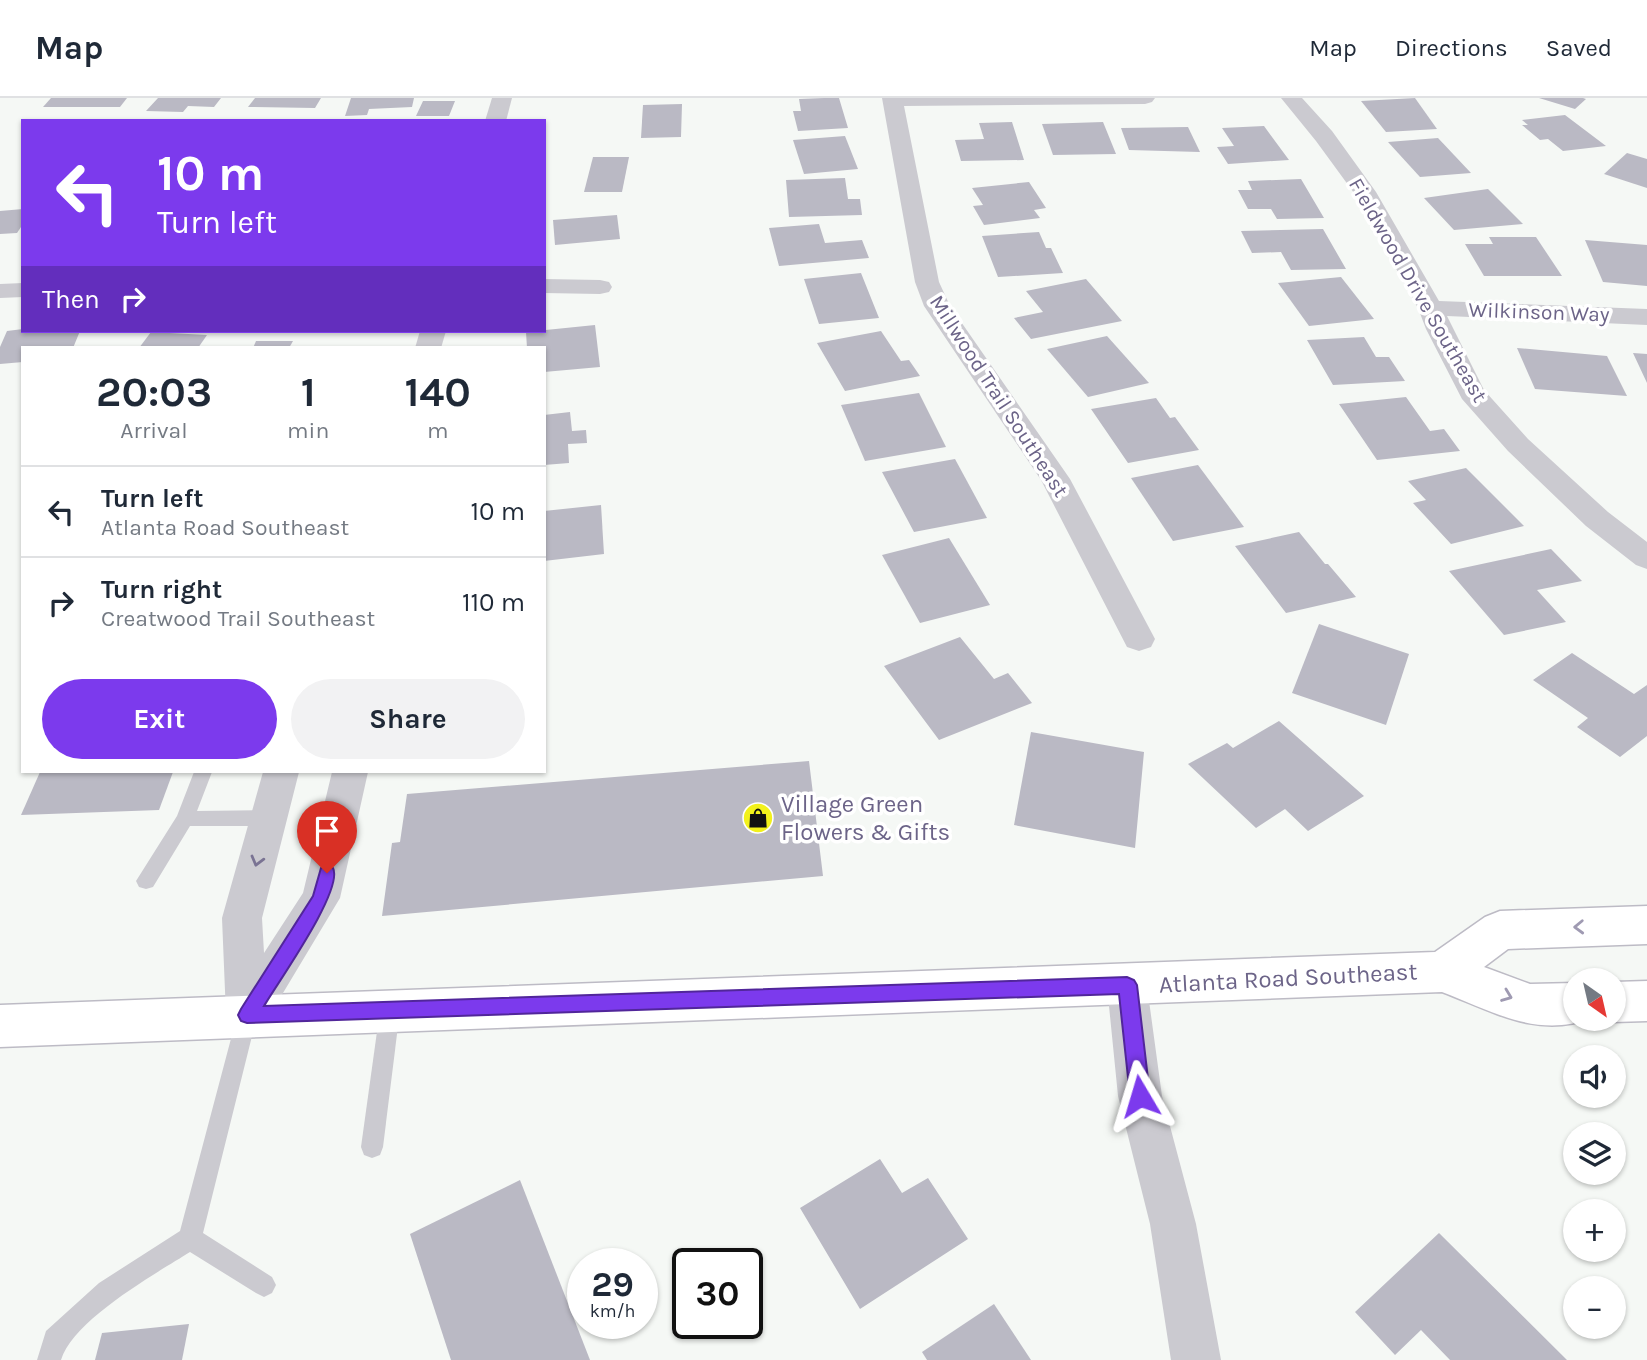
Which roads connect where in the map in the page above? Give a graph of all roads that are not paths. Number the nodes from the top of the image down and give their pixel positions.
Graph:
1 (502, 98) edge
2 (1145, 98) edge
3 (1291, 98) edge
4 (892, 99) edge
5 (496, 119) edge
6 (546, 286) edge
7 (600, 287) dead end
8 (21, 290) edge
9 (0, 291) edge
10 (1431, 308) junction
11 (1647, 317) edge
12 (1647, 558) edge
13 (1139, 639) dead end
14 (203, 773) edge
15 (281, 773) edge
16 (350, 773) edge
17 (269, 818) junction
18 (185, 819) junction
19 (146, 881) dead end
20 (1647, 925) edge
21 (1443, 972) junction
22 (1127, 985) junction
23 (1647, 1001) edge
24 (1626, 1002) edge
25 (1563, 1004) edge
26 (390, 1010) junction
27 (247, 1015) junction
28 (0, 1026) edge
29 (372, 1147) dead end
30 (190, 1238) junction
31 (264, 1285) dead end
32 (49, 1360) edge
33 (1196, 1360) edge

1 - 5 street
2 - 4 street
3 - 10 street, Fieldwood Drive Southeast
4 - 13 street, Millwood Trail Southeast
6 - 7 street
8 - 9 street
10 - 11 street, Wilkinson Way
10 - 12 street, Fieldwood Drive Southeast
14 - 18 lane
15 - 17 street
16 - 27 street
17 - 18 lane
17 -> 27 street
18 - 19 lane
20 -> 21 main road, Atlanta Road Southeast
21 - 22 main road, Atlanta Road Southeast
21 -> 25 main road, Atlanta Road Southeast
22 - 26 main road, Atlanta Road Southeast
22 - 33 street
23 - 24 main road
26 - 27 main road, Atlanta Road Southeast
26 - 29 lane
27 - 28 main road, Atlanta Road Southeast
27 - 30 lane
30 - 31 lane
30 - 32 lane

